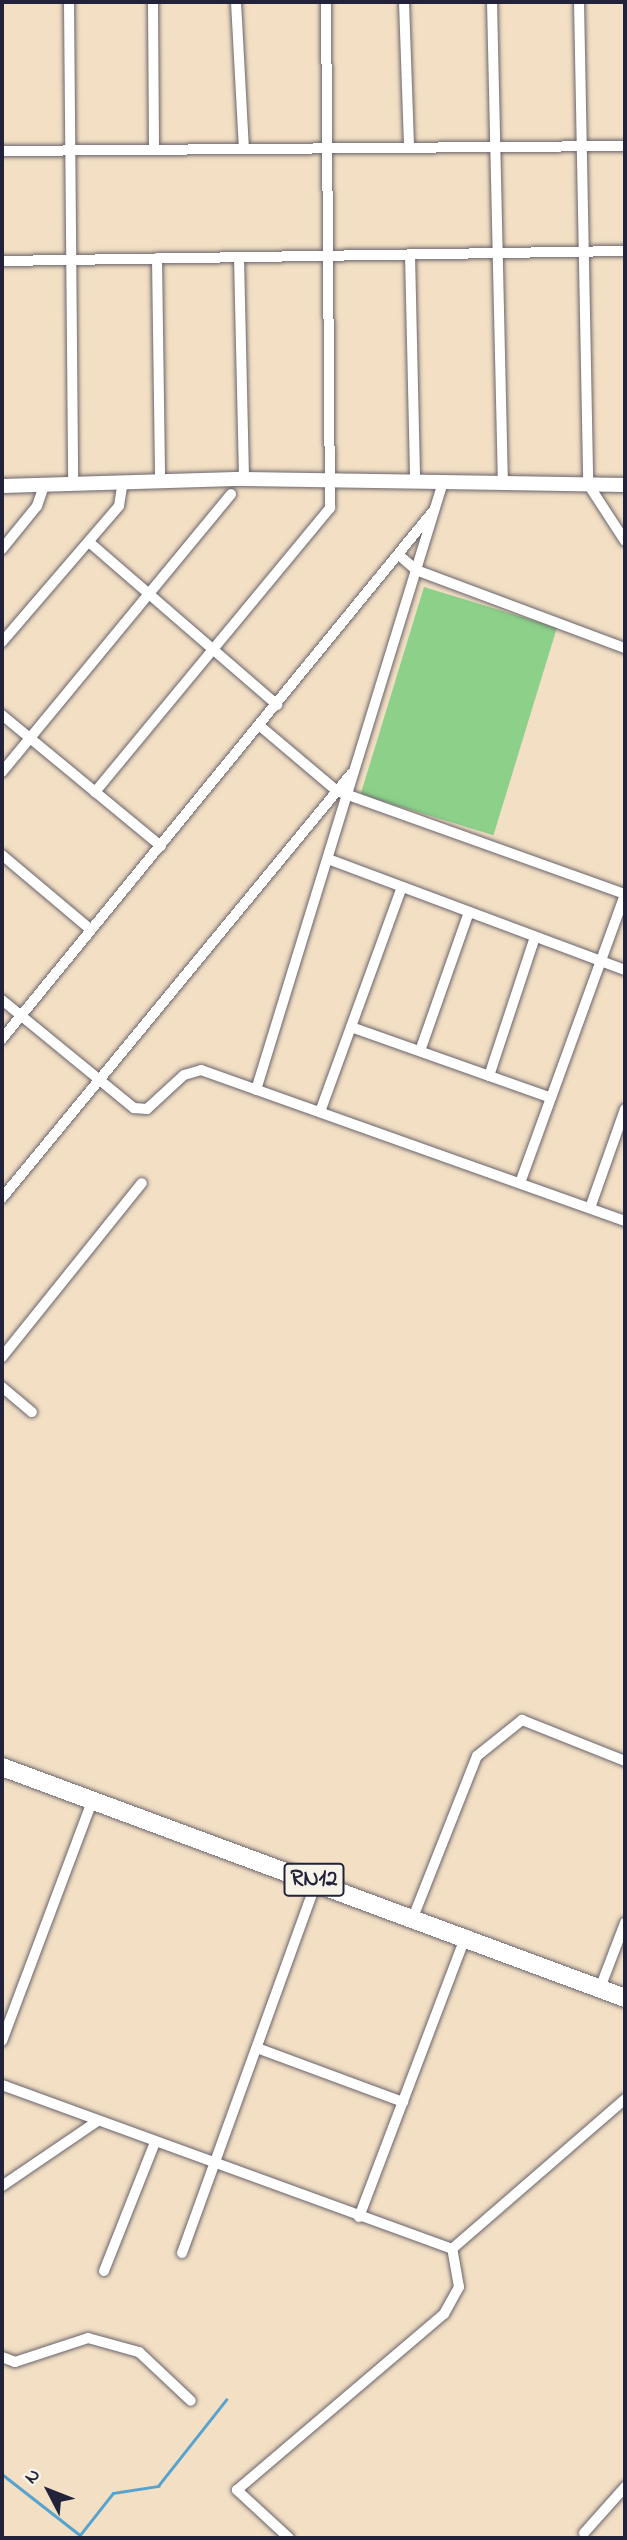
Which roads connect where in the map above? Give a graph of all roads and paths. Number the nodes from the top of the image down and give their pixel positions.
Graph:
1 (69, 2) edge
2 (153, 2) edge
3 (236, 2) edge
4 (326, 2) edge
5 (404, 2) edge
6 (492, 2) edge
7 (579, 2) edge
8 (582, 146) junction
9 (625, 146) edge
10 (495, 147) junction
11 (327, 148) junction
12 (409, 148) junction
13 (244, 149) junction
14 (72, 150) junction
15 (154, 150) junction
16 (2, 151) edge
17 (584, 251) junction
18 (625, 251) edge
19 (497, 253) junction
20 (410, 254) junction
21 (327, 256) junction
22 (239, 257) junction
23 (156, 258) junction
24 (73, 259) junction
25 (2, 261) edge
26 (244, 479) junction
27 (329, 480) junction
28 (123, 481) junction
29 (160, 481) junction
30 (415, 481) junction
31 (73, 482) junction
32 (443, 482) junction
33 (45, 483) junction
34 (503, 483) junction
35 (589, 484) junction
36 (625, 485) edge
37 (2, 486) edge
38 (231, 494) dead end
39 (434, 510) junction
40 (625, 541) edge
41 (89, 542) junction
42 (2, 549) edge
43 (400, 556) junction
44 (416, 570) junction
45 (149, 594) junction
46 (2, 642) edge
47 (625, 648) edge
48 (212, 649) junction
49 (277, 705) junction
50 (2, 715) edge
51 (260, 726) junction
52 (30, 738) junction
53 (2, 772) edge
54 (95, 792) junction
55 (342, 793) junction
56 (161, 846) junction
57 (2, 855) edge
58 (328, 859) junction
59 (402, 887) junction
60 (625, 895) edge
61 (469, 912) junction
62 (91, 930) junction
63 (535, 937) junction
64 (601, 961) junction
65 (625, 971) edge
66 (2, 1000) edge
67 (20, 1016) junction
68 (351, 1027) junction
69 (2, 1039) edge
70 (419, 1051) junction
71 (489, 1076) junction
72 (99, 1080) junction
73 (256, 1090) junction
74 (551, 1098) junction
75 (625, 1109) edge
76 (320, 1112) junction
77 (621, 1131) edge
78 (142, 1183) dead end
79 (520, 1183) junction
80 (2, 1198) edge
81 (590, 1208) junction
82 (625, 1220) edge
83 (2, 1357) edge
84 (2, 1387) edge
85 (32, 1412) dead end
86 (625, 1761) edge
87 (2, 1767) edge
88 (93, 1800) junction
89 (317, 1881) junction
90 (414, 1915) junction
91 (625, 1923) edge
92 (466, 1935) junction
93 (600, 1988) junction
94 (625, 1998) edge
95 (2, 2041) edge
96 (257, 2048) junction
97 (2, 2085) edge
98 (625, 2099) edge
99 (403, 2102) junction
100 (96, 2122) junction
101 (154, 2145) junction
102 (214, 2166) junction
103 (2, 2186) edge
104 (359, 2217) junction
105 (452, 2249) junction
106 (182, 2253) dead end
107 (104, 2271) dead end
108 (2, 2357) edge
109 (191, 2401) dead end
110 (625, 2487) edge
111 (584, 2533) dead end
112 (289, 2538) edge

1 - 14 street
2 - 15 street
3 - 13 street
4 - 11 street
5 - 12 street
6 - 10 street
7 - 8 street
8 - 9 street
8 - 10 street
8 - 17 street
10 - 12 street
10 - 19 street
11 - 12 street
11 - 13 street
11 - 21 street
13 - 15 street
14 - 15 street
14 - 16 street
14 - 24 street
17 - 18 street
17 - 19 street
17 - 35 street
19 - 20 street
19 - 34 street
20 - 21 street
20 - 30 street
21 - 22 street
21 - 27 street
22 - 23 street
22 - 26 street
23 - 24 street
23 - 29 street
24 - 25 street
24 - 31 street
26 - 27 street
26 - 29 street
27 - 30 street
27 - 48 street
28 - 29 street
28 - 31 street
28 - 41 street
30 - 32 street
31 - 33 street
32 - 34 street
32 - 39 street
33 - 37 street
33 - 42 street
34 - 35 street
35 - 36 street
35 - 40 street
38 - 45 street
39 - 43 street
39 - 44 street
41 - 45 street
41 - 46 street
43 - 44 street
43 - 49 street
44 - 47 street
44 - 55 street
45 - 48 street
45 - 52 street
48 - 49 street
48 - 54 street
49 - 51 street
50 - 52 street
51 - 55 street
51 - 56 street
52 - 53 street
52 - 54 street
54 - 56 street
55 - 58 street
55 - 60 street
55 - 72 street
56 - 62 street
57 - 62 street
58 - 59 street
58 - 73 street
59 - 61 street
59 - 68 street
60 - 64 street
61 - 63 street
61 - 70 street
62 - 67 street
63 - 64 street
63 - 71 street
64 - 65 street
64 - 74 street
66 - 67 street
67 - 69 street
67 - 72 street
68 - 70 street
68 - 76 street
70 - 71 street
71 - 74 street
72 - 73 street
72 - 80 street
73 - 76 street
74 - 79 street
75 - 77 street
76 - 79 street
77 - 81 street
78 - 83 street
79 - 81 street
81 - 82 street
84 - 85 street
86 - 90 street
87 - 88 main road, RN12
88 - 89 main road, RN12
88 - 95 street
89 - 90 main road, RN12
89 - 96 street
90 - 92 main road, RN12
91 - 93 street
92 - 93 main road, RN12
92 - 99 street
93 - 94 main road, RN12
96 - 99 street
96 - 102 street
97 - 100 street
98 - 105 street
99 - 104 street
100 - 101 street
100 - 103 street
101 - 102 street
101 - 107 street
102 - 104 street
102 - 106 street
104 - 105 street
105 - 112 street
108 - 109 street
110 - 111 street

